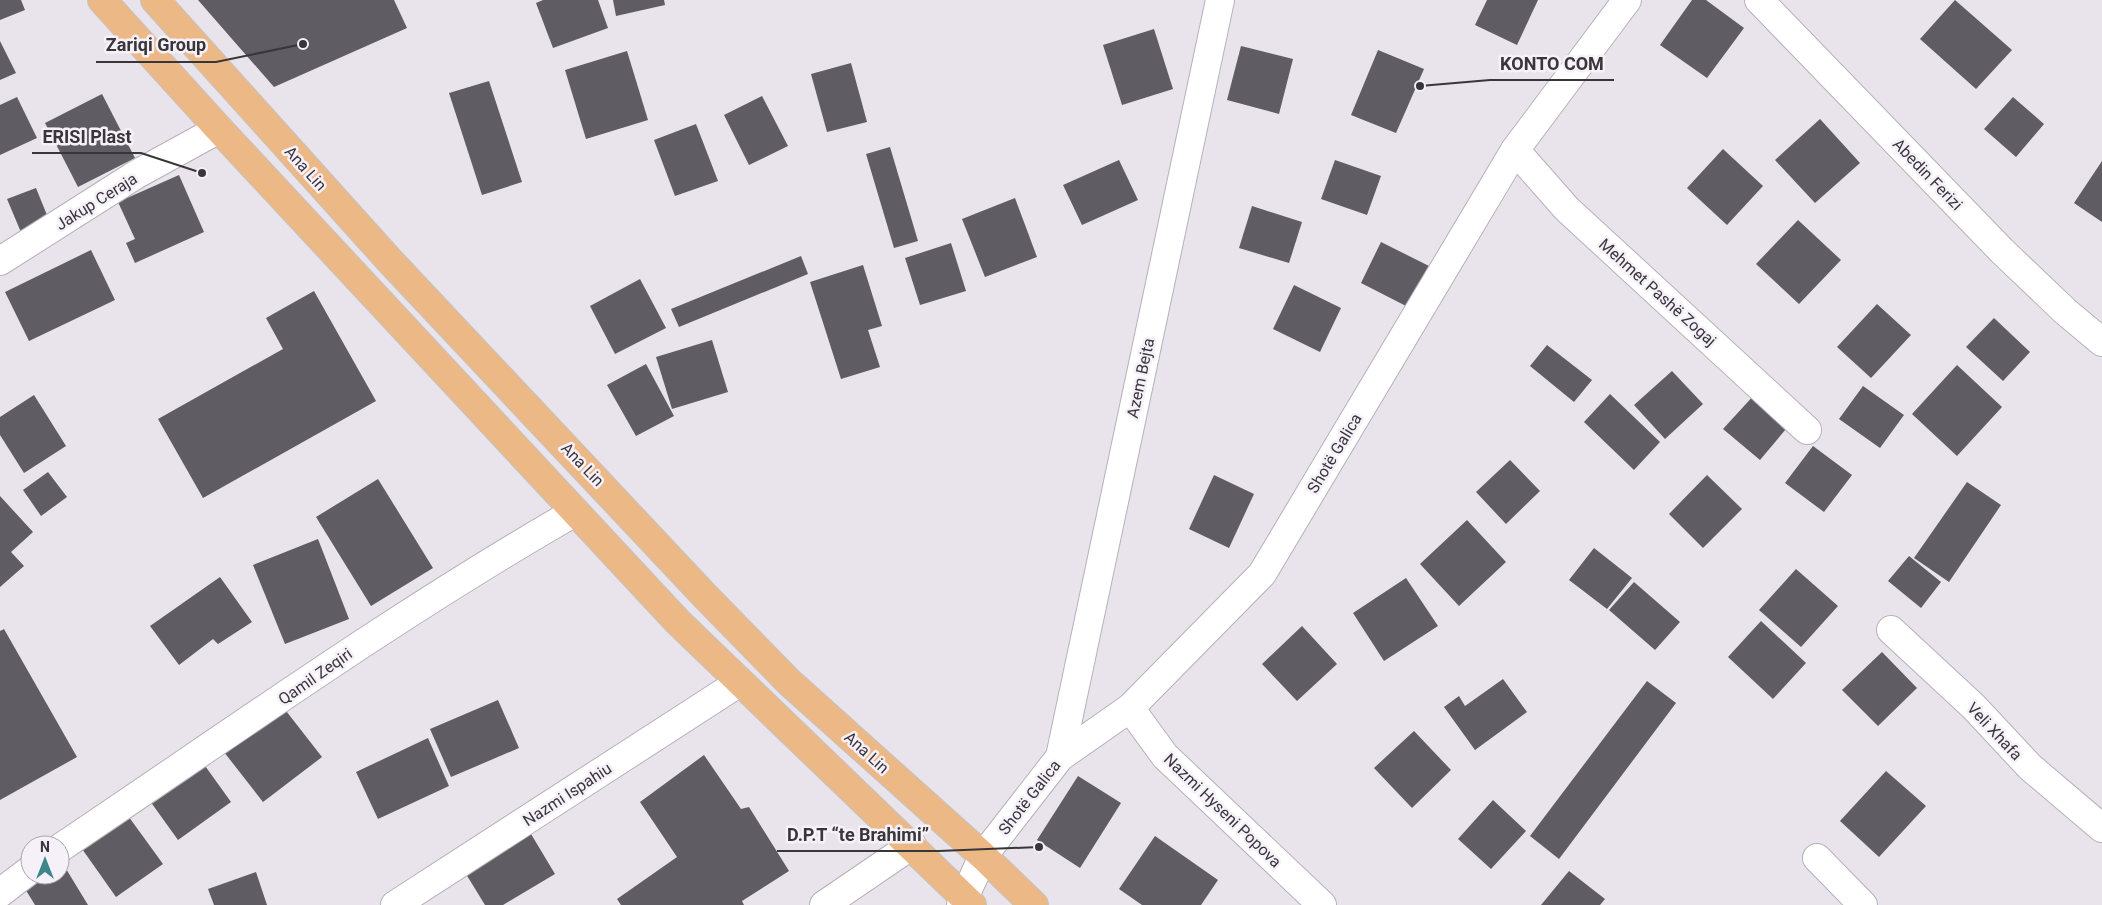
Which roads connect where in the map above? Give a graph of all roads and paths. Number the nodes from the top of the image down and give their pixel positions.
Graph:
1 (102, 0) edge
2 (155, 0) edge
3 (1220, 0) edge
4 (1627, 0) edge
5 (1759, 0) edge
6 (220, 129) junction
7 (1515, 150) junction
8 (0, 261) edge
9 (2102, 342) edge
10 (1807, 430) dead end
11 (575, 512) junction
12 (1891, 630) dead end
13 (740, 682) junction
14 (1130, 708) junction
15 (1060, 757) junction
16 (2102, 828) edge
17 (70, 841) edge
18 (912, 845) junction
19 (983, 856) junction
20 (1816, 858) dead end
21 (20, 878) edge
22 (0, 893) edge
23 (966, 903) edge
24 (394, 905) edge
25 (824, 905) edge
26 (1034, 905) edge
27 (1322, 905) edge
28 (1863, 905) edge

1 - 6 main road
2 - 19 main road, Ana Lin
3 - 15 street, Azem Bejta
4 - 7 street, Shotë Galica
5 - 9 street, Abedin Ferizi
6 - 8 street, Jakup Ceraja
6 - 11 main road
7 - 10 street, Mehmet Pashë Zogaj
7 - 14 street, Shotë Galica
11 - 13 main road
11 - 17 street, Qamil Zeqiri
12 - 16 street, Veli Xhafa
13 - 18 main road
13 - 24 street, Nazmi Ispahiu
14 - 15 street, Shotë Galica
14 - 27 street, Nazmi Hyseni Popova
15 - 19 street, Shotë Galica
18 - 23 main road
18 - 25 street
19 - 23 street, Shotë Galica
19 - 26 main road, Ana Lin
20 - 28 street
21 - 22 street

